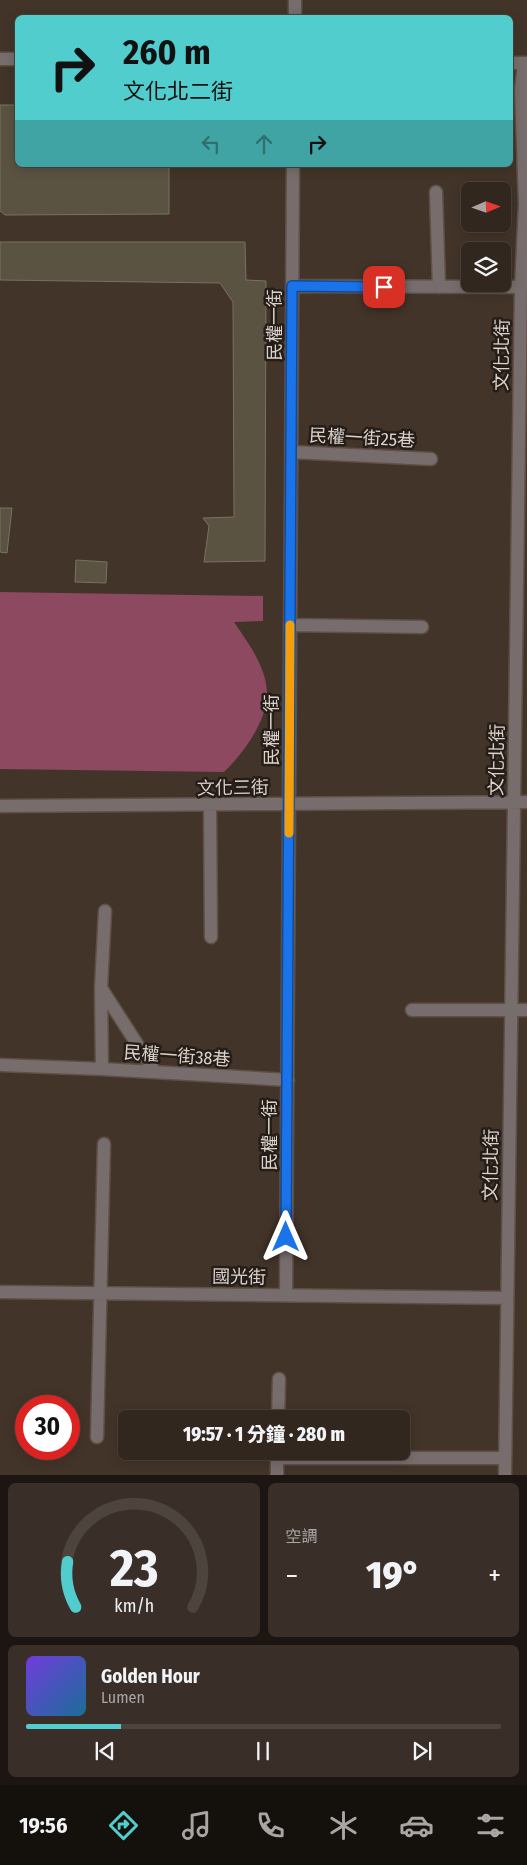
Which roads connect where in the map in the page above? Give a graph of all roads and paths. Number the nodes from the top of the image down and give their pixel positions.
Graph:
1 (295, 0) edge
2 (295, 15) edge
3 (0, 59) edge
4 (15, 59) edge
5 (525, 63) edge
6 (293, 167) edge
7 (436, 192) dead end
8 (292, 286) junction
9 (439, 287) junction
10 (524, 287) edge
11 (292, 452) junction
12 (431, 459) dead end
13 (290, 625) junction
14 (422, 627) dead end
15 (520, 802) edge
16 (289, 805) junction
17 (0, 806) edge
18 (210, 806) junction
19 (104, 911) dead end
20 (211, 937) dead end
21 (101, 988) junction
22 (412, 1010) dead end
23 (511, 1010) junction
24 (527, 1010) edge
25 (0, 1065) edge
26 (102, 1069) junction
27 (155, 1072) junction
28 (288, 1080) junction
29 (104, 1144) dead end
30 (0, 1292) edge
31 (100, 1293) junction
32 (286, 1295) junction
33 (507, 1298) junction
34 (279, 1379) dead end
35 (278, 1410) edge
36 (97, 1437) dead end
37 (410, 1457) edge
38 (505, 1458) junction
39 (277, 1460) edge
40 (277, 1475) edge
41 (505, 1475) edge

1 - 2 street
3 - 4 street
5 - 10 street, 文化北街
6 - 8 street, 民權一街
7 - 9 street
8 - 9 street
8 - 11 street, 民權一街
9 - 10 street
10 - 15 street, 文化北街
11 - 12 street, 民權一街25巷
11 - 13 street, 民權一街
13 - 14 street
13 - 16 street, 民權一街
15 - 16 street, 文化三街
15 - 23 street, 文化北街
16 - 18 street, 文化三街
16 - 28 street, 民權一街
17 - 18 street, 文化三街
18 - 20 street
19 - 21 street, 民權一街38巷
21 - 26 street, 民權一街38巷
21 - 27 street
22 - 23 street
23 - 24 street
23 - 33 street, 文化北街
25 - 26 street
26 - 27 street, 民權一街38巷
27 - 28 street, 民權一街38巷
28 - 32 street, 民權一街
29 - 31 street
30 - 31 street, 國光街
31 - 32 street, 國光街
31 - 36 street
32 - 33 street, 國光街
33 - 38 street, 文化北街
34 - 35 street
37 - 38 street
38 - 41 street, 文化北街
39 - 40 street

